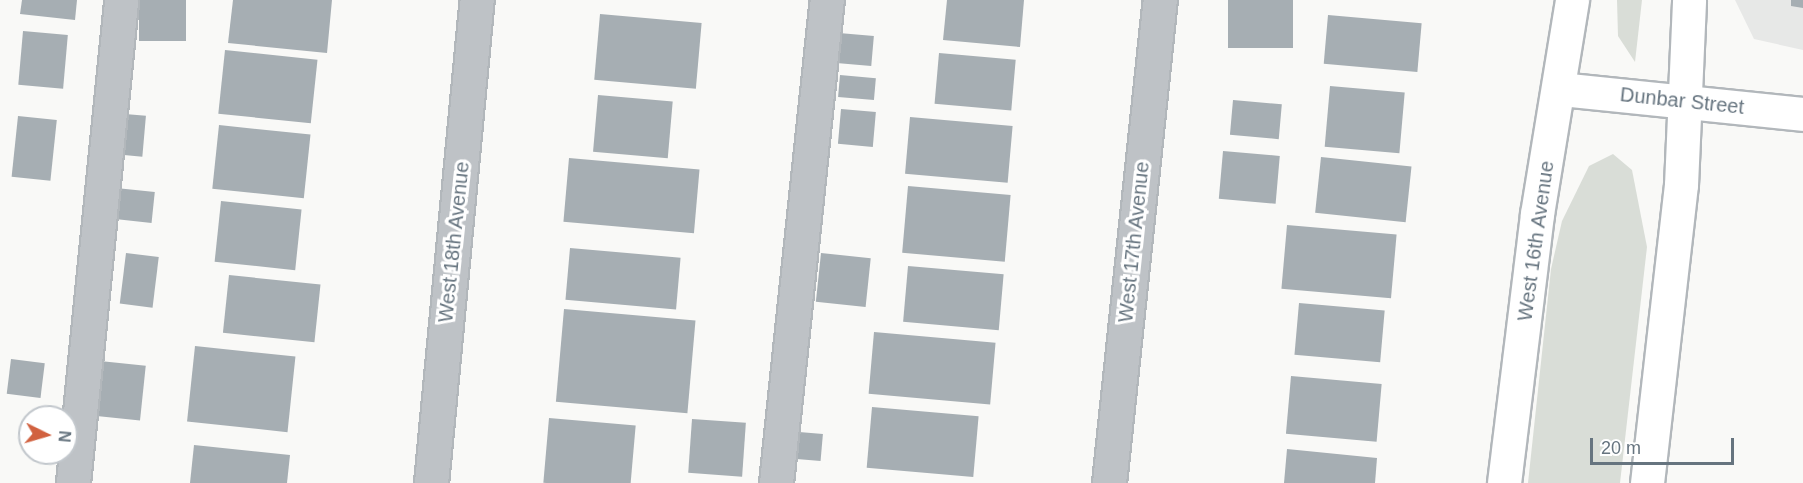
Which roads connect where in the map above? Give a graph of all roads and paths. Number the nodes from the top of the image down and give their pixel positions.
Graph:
1 (121, 0) edge
2 (477, 0) edge
3 (826, 0) edge
4 (1160, 0) edge
5 (1572, 0) edge
6 (1689, 0) edge
7 (1561, 89) junction
8 (1685, 100) junction
9 (1803, 114) edge
10 (73, 483) edge
11 (431, 483) edge
12 (776, 483) edge
13 (1109, 483) edge
14 (1504, 483) edge
15 (1647, 483) edge

1 - 10 street
2 - 11 street, West 18th Avenue
3 - 12 street
4 - 13 street, West 17th Avenue
5 - 7 main road, West 16th Avenue
6 - 8 main road
7 - 8 main road, Dunbar Street
7 - 14 main road, West 16th Avenue
8 - 9 main road, Dunbar Street
8 - 15 main road

